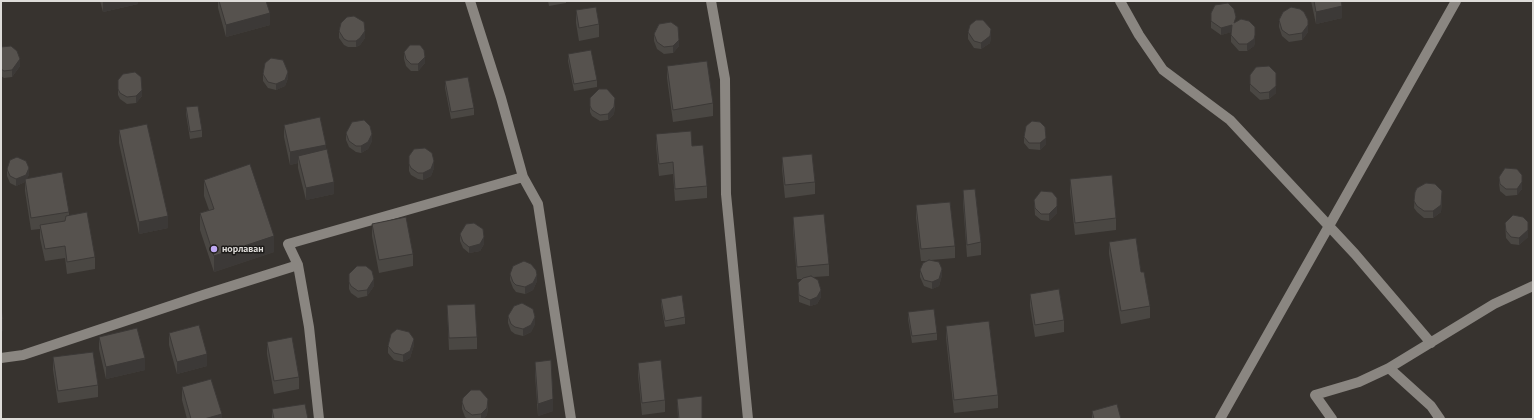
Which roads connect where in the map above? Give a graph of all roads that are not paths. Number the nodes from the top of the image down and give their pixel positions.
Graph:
1 (470, 1) edge
2 (711, 1) edge
3 (1120, 1) edge
4 (1456, 1) edge
5 (524, 177) junction
6 (1329, 228) junction
7 (298, 265) junction
8 (1533, 286) edge
9 (1431, 342) junction
10 (1, 358) edge
11 (1389, 368) junction
12 (319, 419) edge
13 (570, 419) edge
14 (748, 419) edge
15 (1220, 419) edge
16 (1332, 419) edge
17 (1440, 419) edge

1 - 5 street
2 - 14 street
3 - 6 street
4 - 6 street
5 - 7 street
5 - 13 street
6 - 9 street
6 - 15 street
7 - 10 street
7 - 12 street
8 - 9 street
9 - 11 street
11 - 16 street
11 - 17 street

